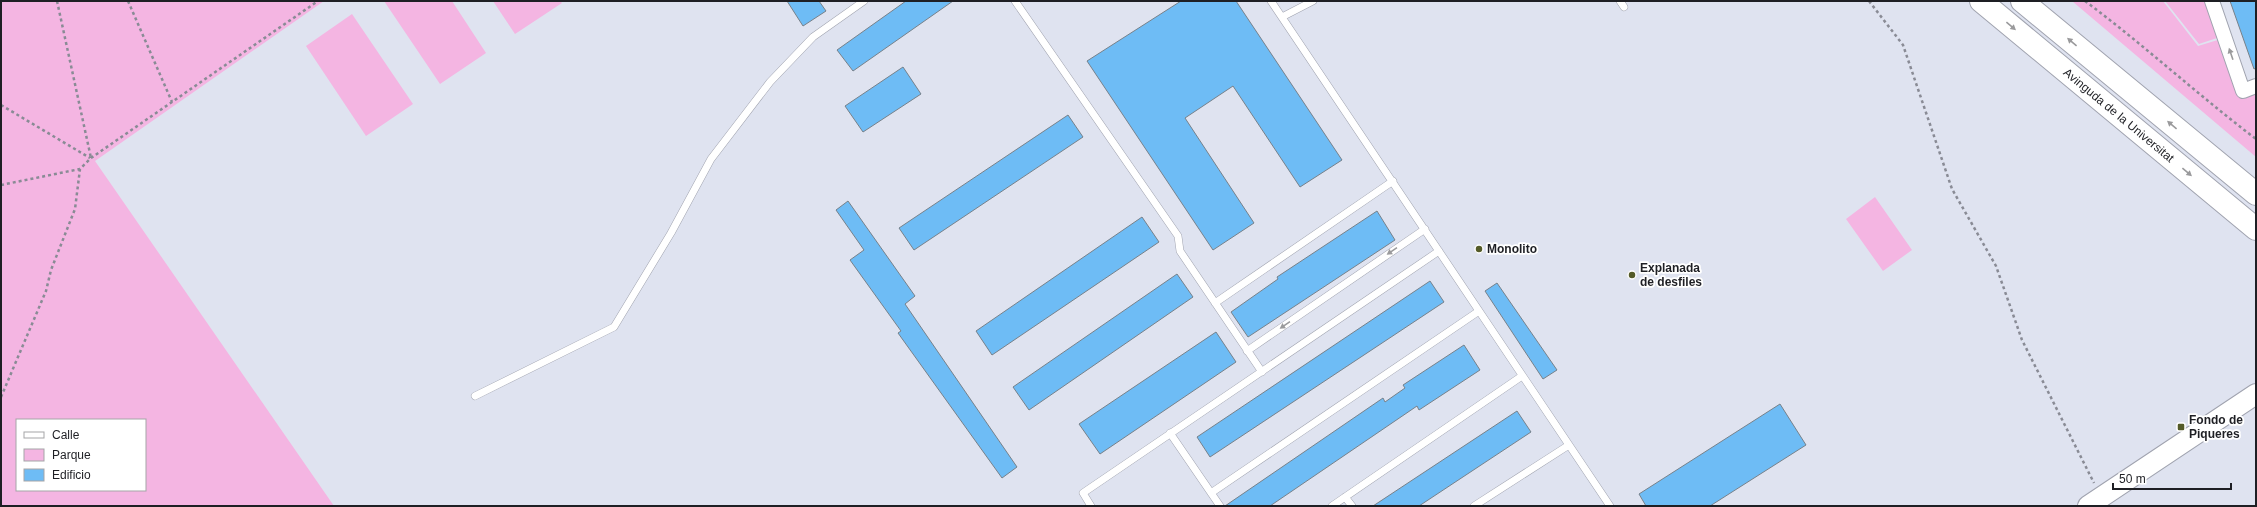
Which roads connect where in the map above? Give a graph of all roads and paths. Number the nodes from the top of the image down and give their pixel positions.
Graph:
1 (57, 1) edge
2 (128, 1) edge
3 (318, 1) edge
4 (864, 1) edge
5 (1015, 1) edge
6 (1271, 1) edge
7 (1313, 1) edge
8 (1869, 1) edge
9 (1981, 1) edge
10 (2022, 1) edge
11 (2085, 1) edge
12 (2212, 1) edge
13 (1282, 17) junction
14 (2250, 88) edge
15 (172, 102) junction
16 (1, 105) edge
17 (2256, 139) edge
18 (91, 158) junction
19 (80, 169) junction
20 (1393, 181) junction
21 (1, 185) edge
22 (2256, 194) edge
23 (1425, 229) junction
24 (2256, 229) edge
25 (1440, 251) junction
26 (1215, 303) junction
27 (1479, 311) junction
28 (1247, 351) junction
29 (1262, 372) junction
30 (1522, 376) junction
31 (2255, 394) edge
32 (475, 396) dead end
33 (1, 397) edge
34 (1170, 433) junction
35 (1568, 445) junction
36 (1211, 493) junction
37 (1346, 497) junction
38 (2100, 503) edge
39 (1091, 506) edge
40 (1220, 506) edge
41 (1332, 506) edge
42 (1352, 506) edge
43 (1474, 506) edge
44 (1610, 506) edge

1 - 18 path
2 - 15 path
3 - 15 path
4 - 32 lane
5 - 26 lane
6 - 13 lane
7 - 13 lane
8 - 38 path
9 -> 24 main road, Avinguda de la Universitat
22 -> 10 main road
11 - 17 path
14 -> 12 street
13 - 20 lane
15 - 18 path
16 - 18 path
18 - 19 path
19 - 21 path
19 - 33 path
20 - 23 lane
20 - 26 lane
23 - 25 lane
23 -> 28 lane
25 - 27 lane
25 - 29 lane
26 - 28 lane
27 - 30 lane
27 - 36 lane
28 - 29 lane
29 - 34 lane
30 - 35 lane
30 - 37 lane
31 - 38 street
34 - 36 lane
34 - 39 lane
35 - 43 lane
35 - 44 lane
36 - 40 lane
37 - 41 lane
37 - 42 lane

